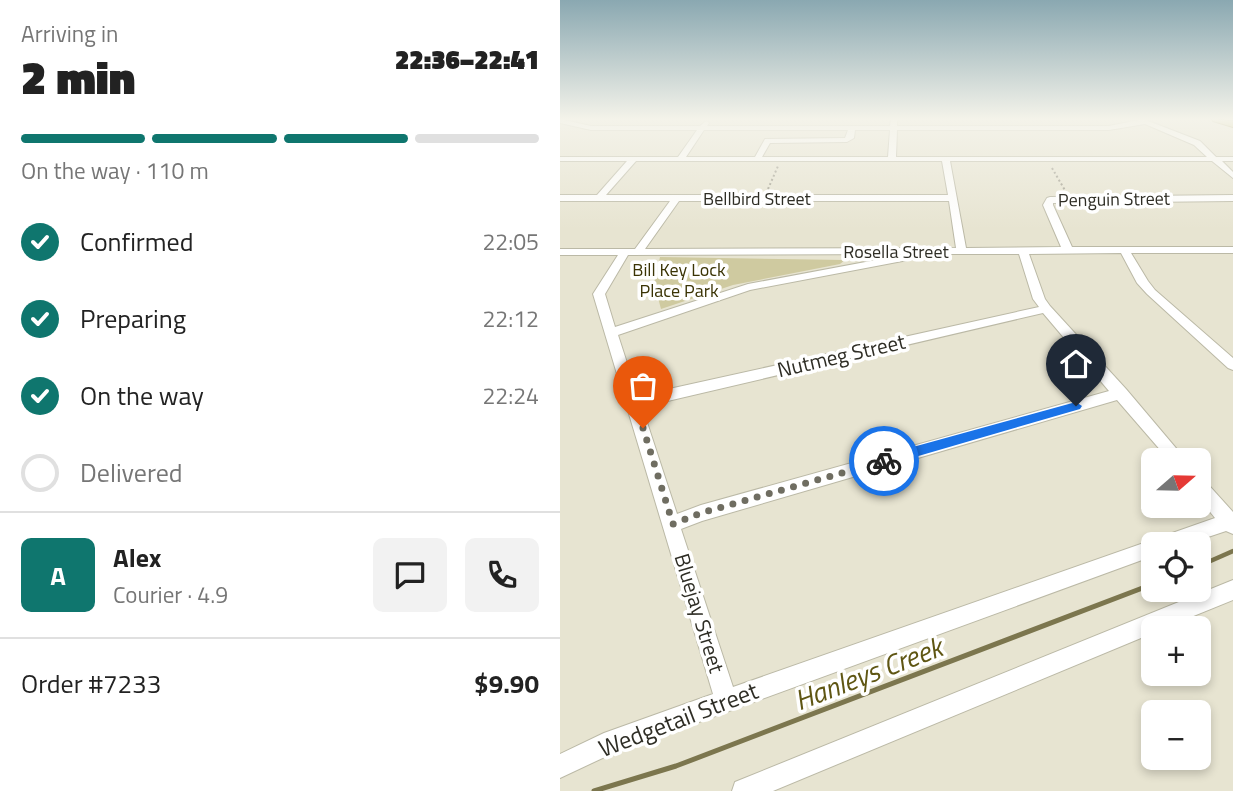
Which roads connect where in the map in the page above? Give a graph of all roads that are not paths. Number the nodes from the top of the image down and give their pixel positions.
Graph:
1 (682, 156) edge
2 (759, 156) edge
3 (892, 156) edge
4 (1211, 156) edge
5 (560, 159) edge
6 (680, 159) junction
7 (757, 159) junction
8 (892, 159) junction
9 (946, 159) junction
10 (1214, 159) junction
11 (1233, 159) edge
12 (633, 160) junction
13 (1233, 176) edge
14 (560, 198) edge
15 (599, 198) junction
16 (954, 198) junction
17 (1233, 198) edge
18 (676, 199) junction
19 (560, 251) edge
20 (841, 251) junction
21 (940, 251) junction
22 (962, 251) junction
23 (1023, 251) junction
24 (1068, 251) junction
25 (1125, 251) junction
26 (632, 252) junction
27 (1232, 252) edge
28 (851, 268) junction
29 (1046, 309) junction
30 (613, 332) junction
31 (1233, 365) edge
32 (1121, 393) junction
33 (635, 404) junction
34 (1168, 448) edge
35 (1211, 500) edge
36 (1231, 522) edge
37 (673, 524) junction
38 (1199, 532) edge
39 (1141, 551) edge
40 (1233, 590) edge
41 (726, 700) junction
42 (560, 766) edge
43 (755, 789) edge

1 - 6 street
2 - 7 street
3 - 8 street
4 - 10 street
5 - 12 street
6 - 7 street
6 - 12 street
7 - 8 street
8 - 9 street
9 - 10 street
9 - 16 street
10 - 11 street
10 - 13 street
12 - 15 street
14 - 15 street, Bellbird Street
15 - 18 street, Bellbird Street
16 - 18 street, Bellbird Street
16 - 22 street
17 - 24 street, Penguin Street
18 - 26 street
19 - 26 street, Rosella Street
20 - 21 street, Rosella Street
20 - 26 street, Rosella Street
20 - 28 street
21 - 22 street, Rosella Street
21 - 28 street
22 - 23 street, Rosella Street
23 - 24 street, Rosella Street
23 - 29 street
24 - 25 street, Rosella Street
25 - 27 street, Rosella Street
25 - 31 street
26 - 30 street, Bluejay Street
28 - 30 street
29 - 32 street
29 - 33 street, Nutmeg Street
30 - 33 street, Bluejay Street
32 - 34 street
32 - 37 street
33 - 37 street, Bluejay Street
35 - 36 street
36 - 38 street
37 - 41 street, Bluejay Street
39 - 41 street, Wedgetail Street
40 - 43 street
41 - 42 street, Wedgetail Street

